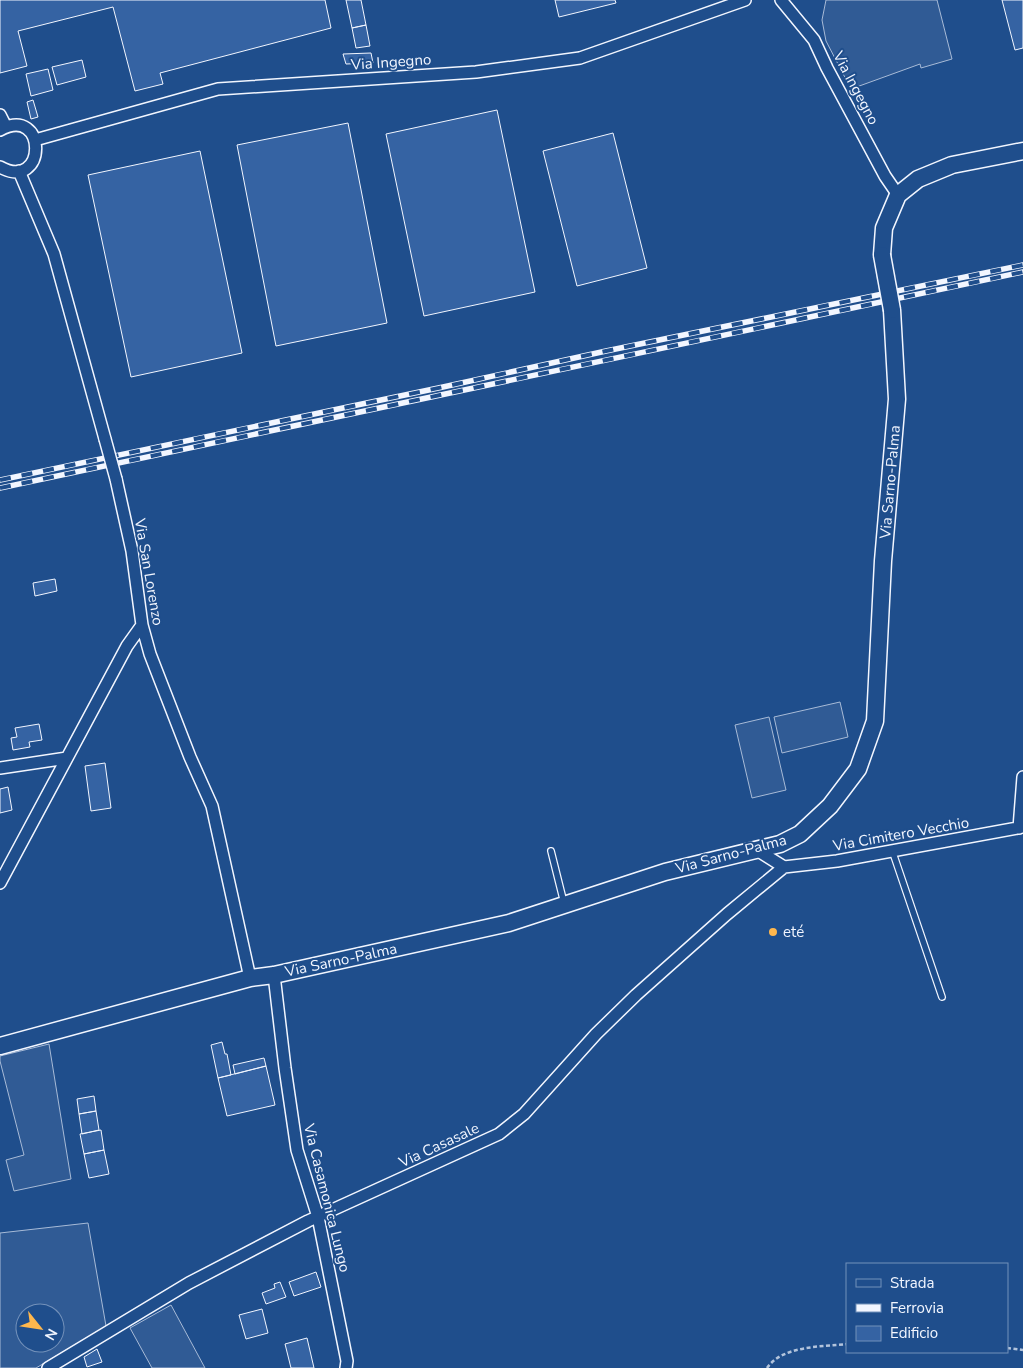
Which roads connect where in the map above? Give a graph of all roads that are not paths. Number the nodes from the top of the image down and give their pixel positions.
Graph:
1 (745, 0) edge
2 (782, 0) edge
3 (0, 115) edge
4 (3, 128) edge
5 (35, 140) junction
6 (1023, 151) edge
7 (0, 167) edge
8 (19, 171) junction
9 (898, 195) junction
10 (142, 625) junction
11 (67, 758) junction
12 (0, 768) edge
13 (1023, 778) edge
14 (1021, 828) edge
15 (758, 850) junction
16 (892, 850) junction
17 (551, 851) dead end
18 (784, 867) junction
19 (0, 883) edge
20 (565, 905) junction
21 (274, 975) junction
22 (250, 978) junction
23 (942, 997) dead end
24 (0, 1046) edge
25 (318, 1217) junction
26 (48, 1368) edge
27 (346, 1368) edge

1 - 5 street, Via Ingegno
2 - 9 street, Via Ingegno
3 - 4 street
4 - 5 street
5 - 8 street
6 - 9 main road, Via Sarno-Palma
7 - 8 street
8 - 10 street, Via San Lorenzo, bridge
9 - 15 main road, Via Sarno-Palma, bridge
10 - 11 street
10 - 22 street, Via San Lorenzo
11 - 12 street
11 - 19 street
13 - 14 street
14 - 16 street, Via Cimitero Vecchio
15 - 18 street
15 - 20 main road, Via Sarno-Palma
16 - 18 street, Via Cimitero Vecchio
16 - 23 lane
17 - 20 lane
18 - 25 street, Via Casasale
20 - 21 main road, Via Sarno-Palma
21 - 22 main road, Via Sarno-Palma
21 - 25 street, Via Casamonica Lungo
22 - 24 main road, Via Sarno-Palma
25 - 26 street, Via Casasale
25 - 27 street, Via Casamonica Lungo

